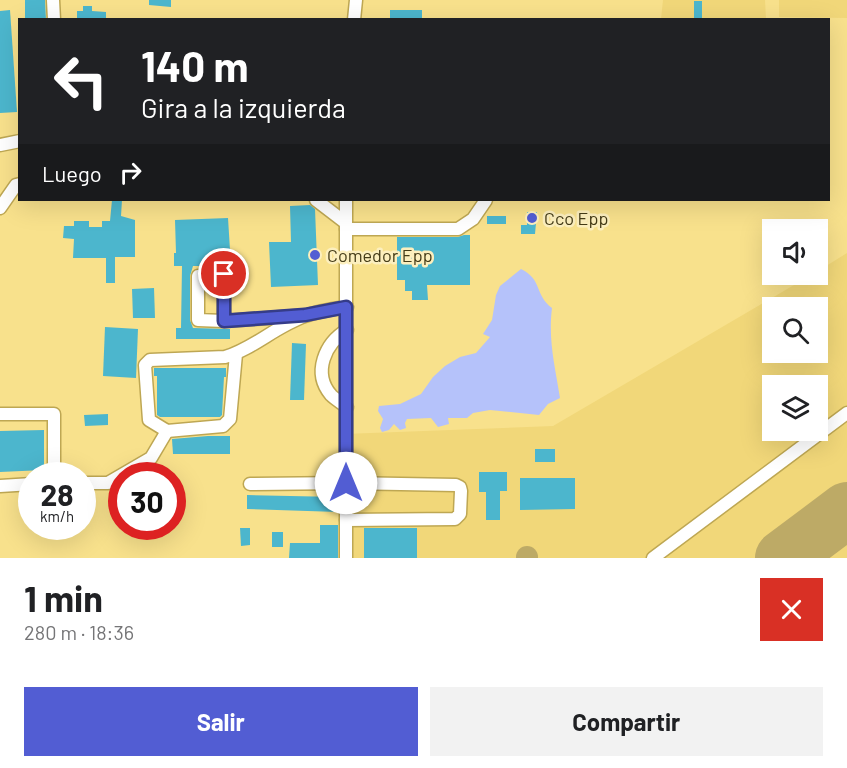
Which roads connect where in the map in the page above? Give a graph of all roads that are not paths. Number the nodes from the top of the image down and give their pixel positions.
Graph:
1 (53, 0) edge
2 (356, 0) edge
3 (54, 18) edge
4 (354, 18) edge
5 (18, 141) edge
6 (0, 145) edge
7 (18, 184) edge
8 (317, 201) edge
9 (346, 201) edge
10 (485, 201) edge
11 (0, 208) edge
12 (346, 226) junction
13 (346, 307) junction
14 (305, 315) junction
15 (224, 321) dead end
16 (347, 330) junction
17 (236, 354) junction
18 (347, 407) junction
19 (847, 412) edge
20 (0, 414) edge
21 (167, 431) junction
22 (54, 462) edge
23 (96, 483) edge
24 (346, 483) junction
25 (250, 484) dead end
26 (18, 485) edge
27 (0, 486) edge
28 (346, 520) junction
29 (346, 558) edge
30 (653, 558) edge

1 - 3 street
2 - 4 street
5 - 6 street
7 - 11 street
8 - 12 street
9 - 12 street
10 - 12 street
12 - 13 street
13 - 14 street
13 - 16 street
14 - 15 street
14 - 17 street
16 - 18 street
16 - 18 street
17 - 21 street
17 - 21 street
18 - 24 street
19 - 30 street
20 - 22 street
21 - 23 street
24 - 25 street
24 - 28 street
24 - 28 street
26 - 27 street
28 - 29 street

